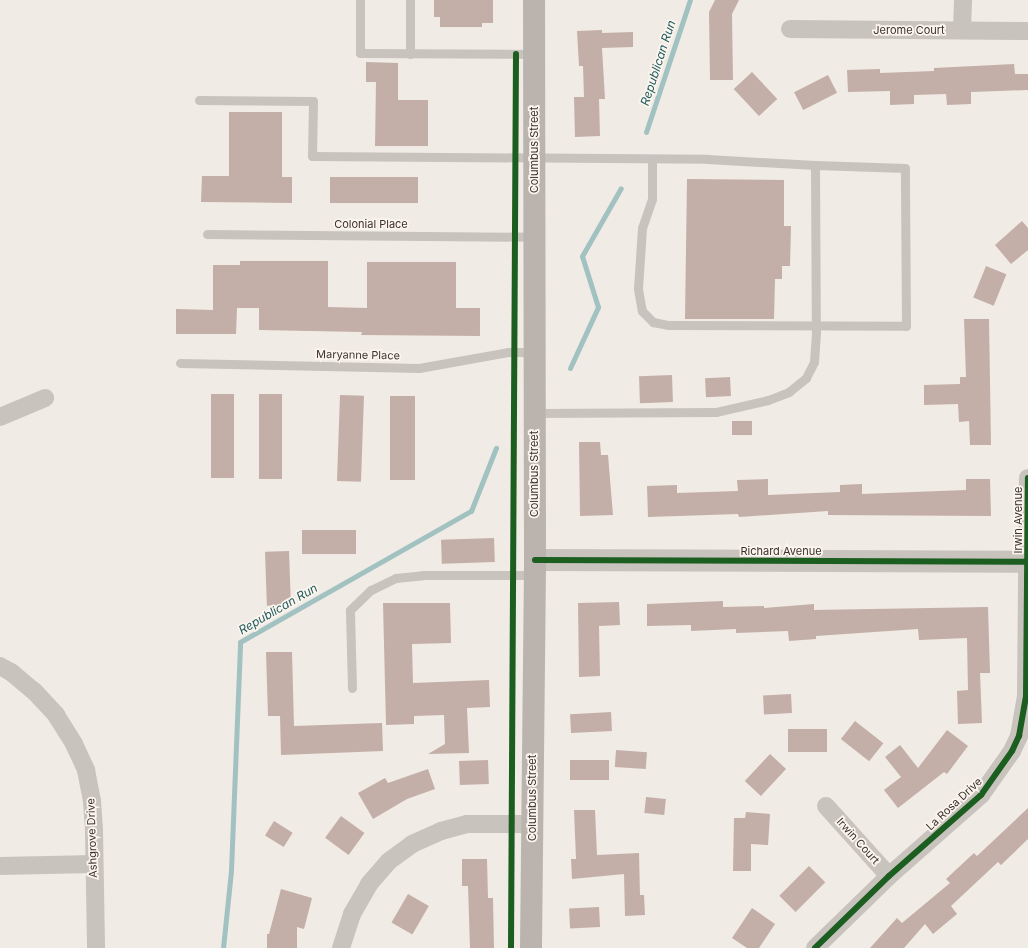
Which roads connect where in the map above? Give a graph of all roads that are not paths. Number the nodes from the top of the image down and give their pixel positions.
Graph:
1 (360, 0) edge
2 (410, 0) edge
3 (534, 0) edge
4 (963, 0) edge
5 (790, 29) dead end
6 (962, 30) junction
7 (1028, 31) edge
8 (410, 54) junction
9 (534, 54) junction
10 (200, 100) dead end
11 (534, 157) junction
12 (652, 159) junction
13 (815, 165) junction
14 (207, 234) dead end
15 (534, 237) junction
16 (816, 327) junction
17 (534, 352) junction
18 (180, 364) dead end
19 (45, 398) dead end
20 (534, 413) junction
21 (0, 417) edge
22 (1028, 478) edge
23 (1028, 562) edge
24 (534, 568) junction
25 (0, 666) edge
26 (352, 688) dead end
27 (826, 806) dead end
28 (532, 824) junction
29 (94, 864) junction
30 (0, 866) edge
31 (889, 876) junction
32 (96, 948) edge
33 (341, 948) edge
34 (531, 948) edge
35 (815, 948) edge

1 - 8 lane
2 - 8 lane
3 - 9 main road, Columbus Street
4 - 6 street
5 - 6 street, Jerome Court
6 - 7 street, Jerome Court
8 - 9 lane
9 - 11 main road, Columbus Street
10 - 11 lane
11 - 12 lane
11 - 15 main road, Columbus Street
12 - 13 lane
12 - 16 lane
13 - 16 lane
13 - 16 lane
14 - 15 lane, Colonial Place
15 - 17 main road, Columbus Street
16 - 20 lane
17 - 18 lane, Maryanne Place
17 - 20 main road, Columbus Street
19 - 21 street
20 - 24 main road, Columbus Street
22 - 23 street, Irwin Avenue
23 - 24 street, Richard Avenue
23 - 31 street, La Rosa Drive
24 - 26 lane
24 - 28 main road, Columbus Street
25 - 29 street, Ashgrove Drive
27 - 31 street, Irwin Court
28 - 33 street
28 - 34 main road, Columbus Street
29 - 30 street
29 - 32 street, Ashgrove Drive
31 - 35 street, La Rosa Drive

